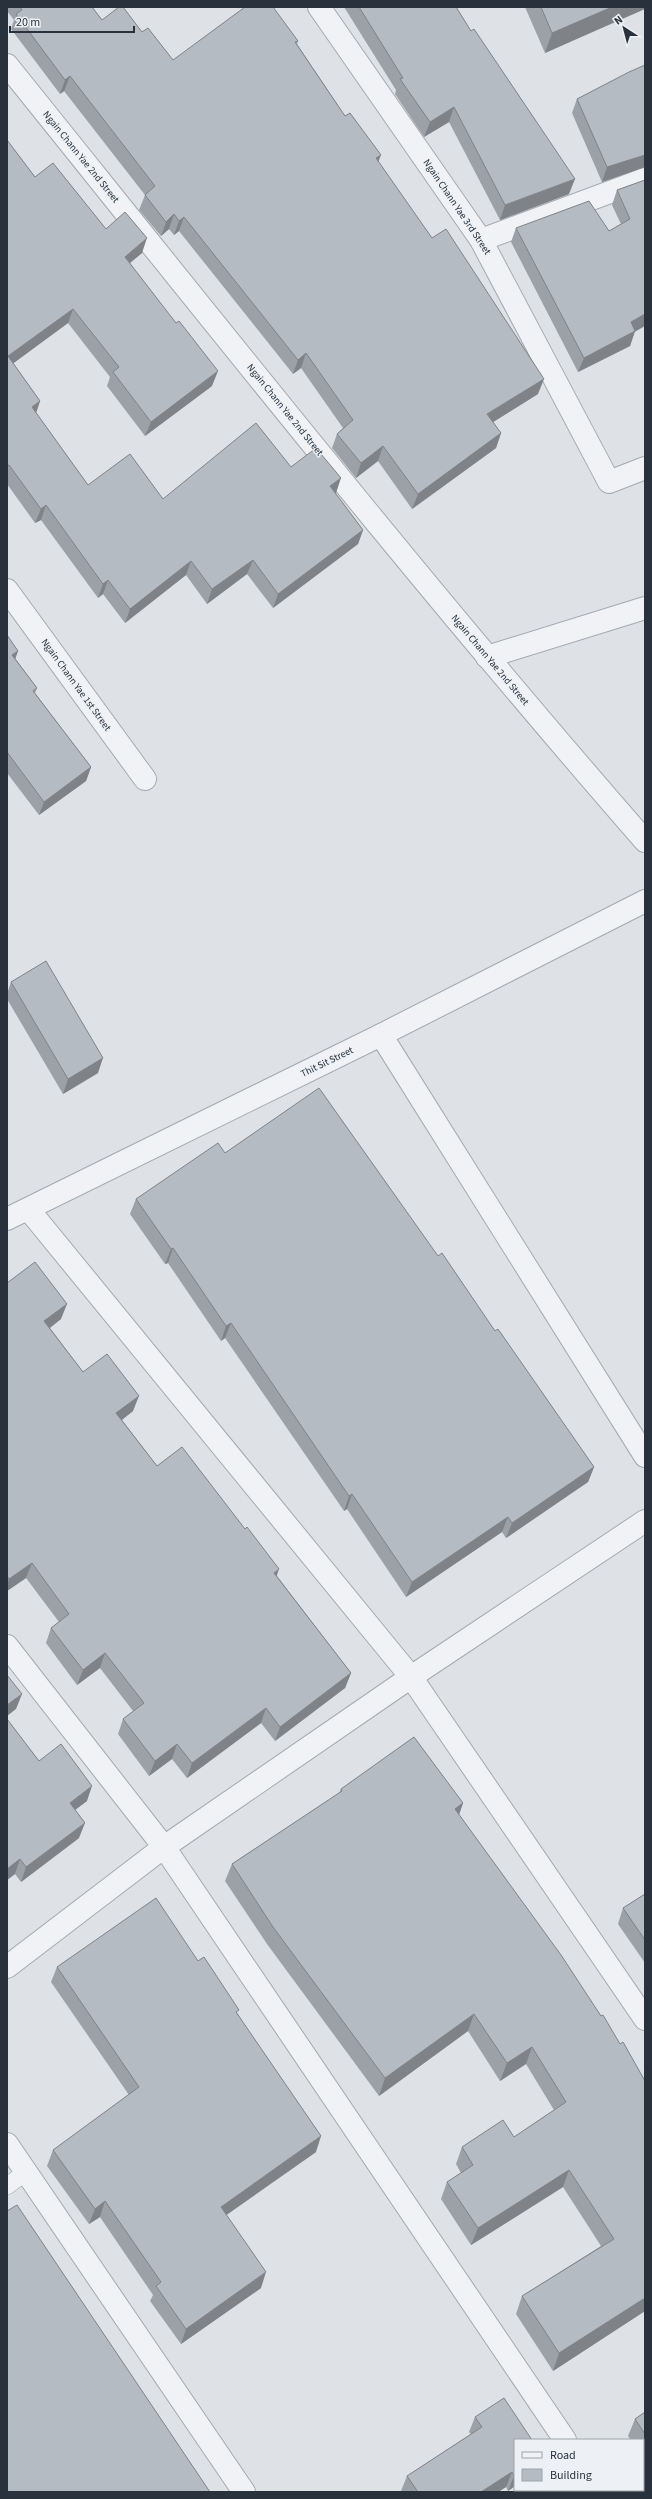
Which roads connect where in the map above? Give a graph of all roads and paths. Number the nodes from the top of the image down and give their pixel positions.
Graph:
1 (319, 7) edge
2 (7, 65) edge
3 (645, 179) edge
4 (481, 240) junction
5 (645, 468) edge
6 (7, 590) edge
7 (645, 608) edge
8 (487, 657) junction
9 (144, 779) dead end
10 (645, 841) edge
11 (645, 901) edge
12 (381, 1035) junction
13 (29, 1210) junction
14 (7, 1219) edge
15 (645, 1456) edge
16 (645, 1521) edge
17 (7, 1646) edge
18 (411, 1677) junction
19 (164, 1847) junction
20 (7, 1967) edge
21 (645, 2019) edge
22 (7, 2144) edge
23 (26, 2172) junction
24 (7, 2186) edge
25 (564, 2439) edge
26 (244, 2492) edge

1 - 4 street, Ngain Chann Yae 3rd Street
2 - 8 street, Ngain Chann Yae 2nd Street
3 - 4 street
4 - 5 street, Ngain Chann Yae 3rd Street
6 - 9 street, Ngain Chann Yae 1st Street
7 - 8 street
8 - 10 street, Ngain Chann Yae 2nd Street
11 - 12 street, Thit Sit Street
12 - 13 street, Thit Sit Street
12 - 15 street
13 - 14 street, Thit Sit Street
13 - 18 street
16 - 18 street
17 - 19 street
18 - 19 street
18 - 21 street
19 - 20 street
19 - 25 street
22 - 23 street
23 - 24 lane
23 - 26 street

